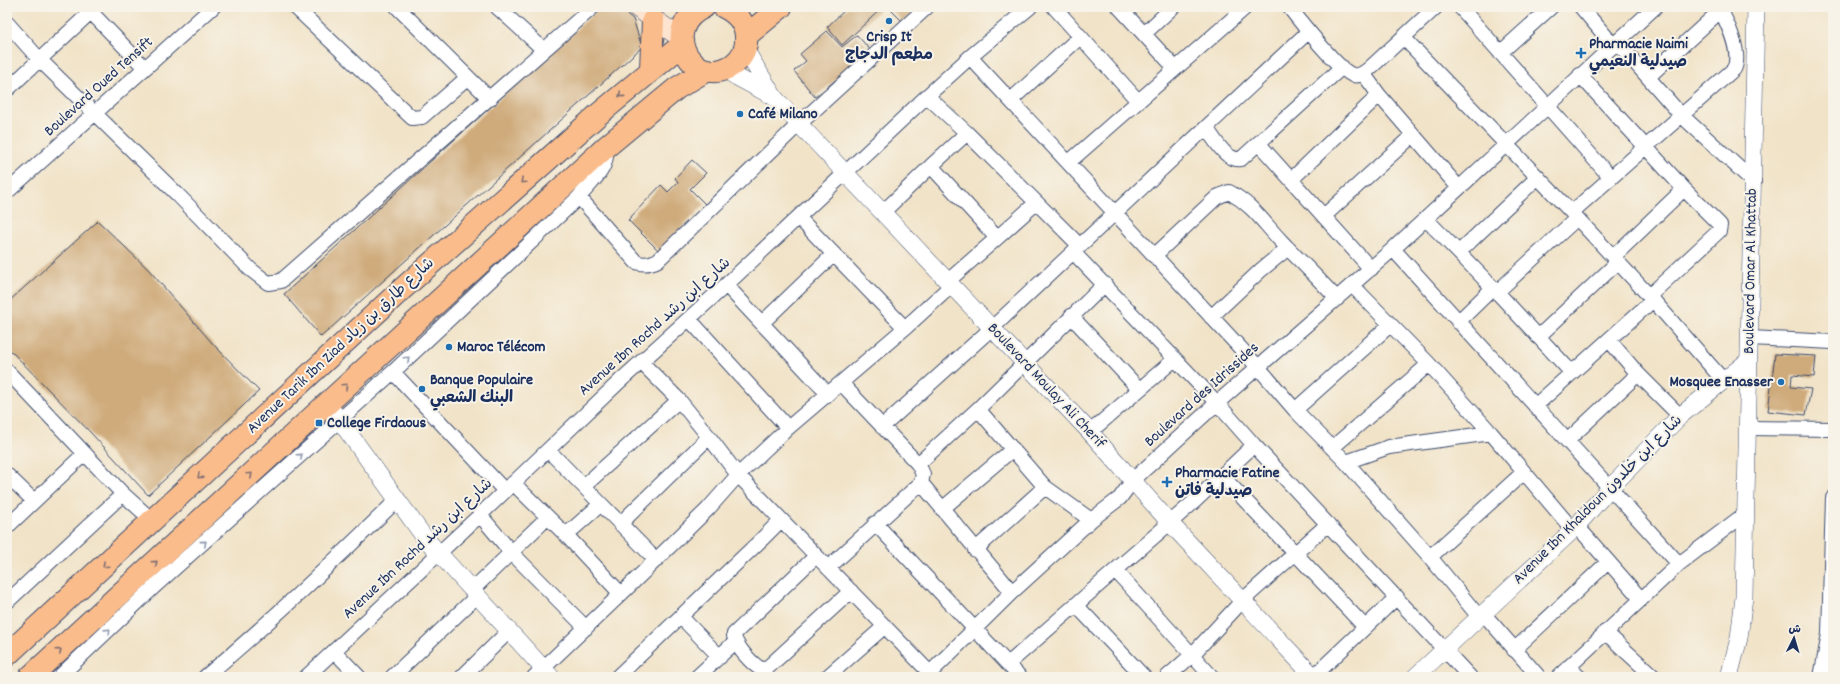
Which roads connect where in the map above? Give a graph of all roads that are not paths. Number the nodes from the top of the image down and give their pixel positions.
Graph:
1 (213, 7) edge
2 (295, 7) edge
3 (397, 7) edge
4 (497, 7) edge
5 (593, 7) edge
6 (725, 7) edge
7 (781, 7) edge
8 (928, 7) edge
9 (1030, 7) edge
10 (1054, 7) edge
11 (1119, 7) edge
12 (1173, 7) edge
13 (1246, 7) edge
14 (1289, 7) edge
15 (1436, 7) edge
16 (1551, 7) edge
17 (1581, 7) edge
18 (1655, 7) edge
19 (1756, 7) edge
20 (1764, 7) edge
21 (91, 9) edge
22 (694, 9) edge
23 (1467, 9) edge
24 (1720, 9) edge
25 (644, 13) edge
26 (7, 23) edge
27 (1308, 32) junction
28 (1144, 34) junction
29 (1080, 37) junction
30 (1403, 37) junction
31 (682, 41) junction
32 (746, 42) junction
33 (1615, 43) junction
34 (544, 50) junction
35 (1500, 53) junction
36 (970, 57) junction
37 (39, 59) junction
38 (1342, 67) junction
39 (145, 68) junction
40 (1175, 68) junction
41 (651, 70) junction
42 (723, 72) junction
43 (1363, 73) junction
44 (1580, 75) junction
45 (468, 77) junction
46 (1648, 77) junction
47 (677, 88) junction
48 (7, 90) edge
49 (1379, 95) junction
50 (927, 96) junction
51 (774, 97) junction
52 (490, 99) junction
53 (1011, 100) junction
54 (1138, 101) junction
55 (1547, 107) junction
56 (95, 114) junction
57 (1681, 115) junction
58 (799, 124) junction
59 (1206, 128) junction
60 (967, 133) junction
61 (1413, 135) junction
62 (1259, 144) junction
63 (1506, 144) junction
64 (606, 147) junction
65 (1646, 147) junction
66 (1069, 162) junction
67 (931, 166) junction
68 (845, 174) junction
69 (1538, 177) junction
70 (1611, 178) junction
71 (1292, 180) junction
72 (1754, 182) junction
73 (1459, 188) junction
74 (1684, 189) junction
75 (7, 192) edge
76 (579, 197) junction
77 (1036, 202) junction
78 (883, 212) junction
79 (1114, 212) junction
80 (1575, 215) junction
81 (1324, 216) junction
82 (799, 218) junction
83 (1426, 219) junction
84 (997, 238) junction
85 (1288, 248) junction
86 (1076, 249) junction
87 (1393, 249) junction
88 (1459, 252) junction
89 (834, 254) junction
90 (1154, 256) junction
91 (1616, 259) junction
92 (1371, 268) junction
93 (950, 283) junction
94 (1104, 284) junction
95 (726, 285) junction
96 (1352, 285) junction
97 (1495, 290) junction
98 (1651, 298) junction
99 (1337, 299) junction
100 (1071, 316) junction
101 (1211, 318) junction
102 (689, 319) junction
103 (1458, 322) junction
104 (762, 323) junction
105 (1390, 325) junction
106 (905, 328) junction
107 (992, 328) junction
108 (1538, 337) junction
109 (1754, 338) junction
110 (1609, 340) junction
111 (1833, 342) edge
112 (1175, 359) junction
113 (1749, 360) junction
114 (641, 362) junction
115 (1024, 364) junction
116 (1429, 364) junction
117 (1258, 367) junction
118 (7, 371) edge
119 (393, 372) junction
120 (1572, 373) junction
121 (1638, 374) junction
122 (1723, 380) junction
123 (841, 383) junction
124 (1139, 389) junction
125 (828, 394) junction
126 (679, 400) junction
127 (327, 403) junction
128 (1217, 403) junction
129 (1535, 406) junction
130 (978, 409) junction
131 (1295, 410) junction
132 (1680, 416) junction
133 (340, 420) junction
134 (882, 427) junction
135 (788, 428) junction
136 (1753, 428) junction
137 (1833, 429) edge
138 (1090, 432) junction
139 (1491, 433) junction
140 (709, 437) junction
141 (1567, 441) junction
142 (1254, 445) junction
143 (1332, 448) junction
144 (1013, 449) junction
145 (548, 450) junction
146 (84, 454) junction
147 (1346, 462) junction
148 (918, 464) junction
149 (1524, 472) junction
150 (7, 475) edge
151 (738, 475) junction
152 (1222, 476) junction
153 (1133, 480) junction
154 (921, 483) junction
155 (584, 486) junction
156 (509, 487) junction
157 (1046, 487) junction
158 (1609, 489) junction
159 (123, 494) junction
160 (1833, 498) edge
161 (398, 499) junction
162 (34, 501) junction
163 (601, 504) junction
164 (942, 509) junction
165 (1746, 512) junction
166 (480, 515) junction
167 (547, 518) junction
168 (781, 520) junction
169 (1091, 520) junction
170 (153, 521) junction
171 (1170, 523) junction
172 (620, 524) junction
173 (875, 524) junction
174 (1328, 524) junction
175 (7, 527) edge
176 (1575, 528) junction
177 (566, 535) junction
178 (975, 550) junction
179 (512, 552) junction
180 (439, 553) junction
181 (1295, 555) junction
182 (816, 556) junction
183 (1430, 557) junction
184 (656, 560) junction
185 (1608, 562) junction
186 (1679, 564) junction
187 (828, 568) junction
188 (1116, 571) junction
189 (851, 591) junction
190 (1012, 592) junction
191 (474, 593) junction
192 (621, 594) junction
193 (1397, 596) junction
194 (1641, 599) junction
195 (1243, 600) junction
196 (7, 602) edge
197 (1076, 605) junction
198 (1481, 615) junction
199 (681, 617) junction
200 (885, 626) junction
201 (1365, 627) junction
202 (586, 628) junction
203 (976, 629) junction
204 (509, 631) junction
205 (1606, 632) junction
206 (1831, 634) edge
207 (735, 642) junction
208 (1444, 649) junction
209 (1514, 650) junction
210 (8, 651) edge
211 (334, 651) junction
212 (1192, 655) junction
213 (720, 658) junction
214 (1008, 664) junction
215 (1568, 667) junction
216 (769, 673) edge
217 (542, 674) edge
218 (928, 675) edge
219 (30, 677) edge
220 (59, 677) edge
221 (205, 677) edge
222 (306, 677) edge
223 (359, 677) edge
224 (392, 677) edge
225 (462, 677) edge
226 (617, 677) edge
227 (697, 677) edge
228 (827, 677) edge
229 (1020, 677) edge
230 (1144, 677) edge
231 (1167, 677) edge
232 (1212, 677) edge
233 (1314, 677) edge
234 (1415, 677) edge
235 (1470, 677) edge
236 (1539, 677) edge
237 (1558, 677) edge
238 (1579, 677) edge
239 (1654, 677) edge
240 (1729, 677) edge
241 (1738, 677) edge
242 (1821, 677) edge

1 - 39 street, Boulevard Oued Tensift
2 - 45 street
3 - 45 street
4 - 34 street
5 - 34 street
6 - 32 main road
7 - 32 main road, Avenue Tarik Ibn Ziad شارع طارق بن زياد
8 - 58 street
9 - 36 street, Avenue Ibn Rochd شارع ابن رشد
10 - 29 street
11 - 28 street
12 - 28 street
13 - 40 street
14 - 27 street
15 - 30 street
16 - 35 street
17 - 33 street
18 - 33 street, Boulevard des Idrissides
19 - 72 street, Boulevard Omar Al Khattab
20 - 109 street, Boulevard Omar Al Khattab
21 - 37 street
21 - 39 street
22 - 31 main road
23 - 35 street
24 - 46 street
24 - 57 street
25 - 31 main road
25 - 41 main road
26 - 37 street
27 - 38 street
27 - 59 street
28 - 40 street
29 - 53 street
29 - 54 street
30 - 43 street
30 - 63 street
31 - 41 main road, Avenue Tarik Ibn Ziad شارع طارق بن زياد
31 - 42 main road
32 - 42 main road, Avenue Tarik Ibn Ziad شارع طارق بن زياد
32 - 51 street, Boulevard Moulay Ali Cherif
33 - 44 street, Boulevard des Idrissides
33 - 46 street
34 - 52 street
35 - 55 street
36 - 50 street, Avenue Ibn Rochd شارع ابن رشد
36 - 53 street
37 - 48 street
37 - 56 street
38 - 43 street
38 - 62 street
39 - 56 street, Boulevard Oued Tensift
40 - 54 street
41 -> 170 main road, Avenue Tarik Ibn Ziad شارع طارق بن زياد
42 - 47 main road, Avenue Tarik Ibn Ziad شارع طارق بن زياد
42 - 47 main road
42 - 51 street, Boulevard Moulay Ali Cherif
43 - 49 street
44 - 55 street, Boulevard des Idrissides
44 - 65 street
45 - 52 street
46 - 57 street
47 - 64 main road, Avenue Tarik Ibn Ziad شارع طارق بن زياد
49 - 61 street
49 - 71 street
50 - 60 street
50 - 68 street, Avenue Ibn Rochd شارع ابن رشد
51 - 58 street, Boulevard Moulay Ali Cherif
52 - 56 street
53 - 66 street
54 - 66 street
55 - 63 street, Boulevard des Idrissides
55 - 70 street
56 - 75 street, Boulevard Oued Tensift
57 - 65 street
57 - 72 street
58 - 68 street, Boulevard Moulay Ali Cherif
58 - 76 street
59 - 62 street
59 - 79 street
60 - 67 street
60 - 77 street
61 - 73 street
61 - 81 street
62 - 71 street
63 - 69 street
63 - 73 street, Boulevard des Idrissides
64 - 76 street
127 -> 64 main road, Avenue Tarik Ibn Ziad شارع طارق بن زياد
65 - 70 street
65 - 74 street
66 - 79 street
67 - 78 street
67 - 84 street
68 - 78 street, Boulevard Moulay Ali Cherif
68 - 82 street, Avenue Ibn Rochd شارع ابن رشد
69 - 80 street
69 - 88 street
70 - 80 street
71 - 81 street
72 - 109 street, Boulevard Omar Al Khattab
73 - 83 street, Boulevard des Idrissides
74 - 91 street
74 - 98 street
119 -> 76 street
77 - 84 street
77 - 86 street
78 - 93 street, Boulevard Moulay Ali Cherif
79 - 86 street
79 - 90 street
80 - 91 street
80 - 97 street
81 - 92 street
82 - 89 street
82 - 95 street, Avenue Ibn Rochd شارع ابن رشد
83 - 87 street, Boulevard des Idrissides
83 - 88 street
84 - 93 street
85 - 90 street
85 - 99 street
85 - 101 street
86 - 94 street
86 - 107 street
87 - 92 street, Boulevard des Idrissides
87 - 103 street
88 - 97 street
89 - 104 street
89 - 106 street
90 - 101 street
91 - 98 street
91 - 108 street
92 - 96 street, Boulevard des Idrissides
93 - 106 street
93 - 107 street, Boulevard Moulay Ali Cherif
94 - 100 street
94 - 112 street
95 - 102 street, Avenue Ibn Rochd شارع ابن رشد
95 - 104 street
96 - 99 street, Boulevard des Idrissides
96 - 105 street
97 - 103 street
97 - 108 street
98 - 110 street
98 - 122 street
99 - 117 street, Boulevard des Idrissides
100 - 115 street
100 - 124 street
101 - 117 street
102 - 114 street, Avenue Ibn Rochd شارع ابن رشد
102 - 135 street
103 - 129 street
104 - 125 street
105 - 116 street
105 - 131 street
106 - 123 street
107 - 115 street, Boulevard Moulay Ali Cherif
107 - 134 street
108 - 120 street
109 - 111 street
109 - 113 street, Boulevard Omar Al Khattab
109 - 136 street, Boulevard Omar Al Khattab
110 - 120 street
110 - 121 street
112 - 124 street
112 - 128 street
113 - 122 street, Avenue Ibn Khaldoun شارع ابن خلدون
113 - 136 street, Boulevard Omar Al Khattab
114 - 126 street
114 - 145 street, Avenue Ibn Rochd شارع ابن رشد
115 - 130 street
115 - 138 street, Boulevard Moulay Ali Cherif
116 - 139 street
116 - 143 street
117 - 128 street, Boulevard des Idrissides
117 - 131 street
118 - 146 street
119 - 133 street
119 - 156 street
120 - 129 street
121 - 132 street
121 - 141 street
122 - 132 street, Avenue Ibn Khaldoun شارع ابن خلدون
123 - 125 street
123 - 134 street
124 - 138 street
125 - 135 street
126 - 140 street
126 - 155 street
127 - 133 street
219 -> 127 main road, Avenue Tarik Ibn Ziad شارع طارق بن زياد
128 - 142 street
128 - 153 street, Boulevard des Idrissides
129 - 141 street
130 - 144 street
130 - 148 street
131 - 143 street
132 - 158 street, Avenue Ibn Khaldoun شارع ابن خلدون
133 - 161 street
220 -> 133 street
134 - 148 street
135 - 151 street
136 - 137 street
136 - 165 street, Boulevard Omar Al Khattab
136 - 241 street, Boulevard Omar Al Khattab
138 - 153 street, Boulevard Moulay Ali Cherif
139 - 147 street
139 - 149 street
140 - 151 street
140 - 172 street
141 - 158 street
142 - 152 street
142 - 174 street
143 - 147 street
144 - 157 street
144 - 164 street
145 - 155 street
145 - 156 street, Avenue Ibn Rochd شارع ابن رشد
146 - 159 street
146 - 162 street
147 - 183 street
148 - 154 street
149 - 176 street
149 - 183 street
150 - 162 street
151 - 168 street
151 - 184 street
152 - 171 street
152 - 181 street
153 - 169 street, Boulevard des Idrissides
153 - 171 street, Boulevard Moulay Ali Cherif
154 - 164 street
154 - 173 street
155 - 163 street
156 - 166 street, Avenue Ibn Rochd شارع ابن رشد
156 - 167 street
157 - 169 street
157 - 178 street
158 - 176 street, Avenue Ibn Khaldoun شارع ابن خلدون
158 - 186 street
159 - 170 street
159 - 196 street
160 - 206 street
161 - 180 street
161 - 221 street
162 - 175 street
163 - 172 street
163 - 177 street
164 - 178 street
165 - 186 street
165 - 240 street, Boulevard Omar Al Khattab
166 - 179 street
166 - 180 street, Avenue Ibn Rochd شارع ابن رشد
167 - 177 street
167 - 179 street
168 - 182 street
168 - 199 street
169 - 190 street, Boulevard des Idrissides
170 -> 210 main road, Avenue Tarik Ibn Ziad شارع طارق بن زياد
171 - 188 street
171 - 195 street, Boulevard Moulay Ali Cherif
172 - 184 street
173 - 187 street
173 - 203 street
174 - 181 street
174 - 193 street
176 - 185 street
176 - 198 street, Avenue Ibn Khaldoun شارع ابن خلدون
177 - 192 street
178 - 190 street
179 - 191 street
179 - 202 street
180 - 191 street
180 - 211 street, Avenue Ibn Rochd شارع ابن رشد
181 - 195 street
181 - 201 street
182 - 187 street
182 - 207 street
183 - 198 street
184 - 192 street
185 - 194 street
185 - 209 street
186 - 194 street
187 - 189 street
188 - 197 street
188 - 212 street
189 - 200 street
189 - 216 street
190 - 203 street, Boulevard des Idrissides
191 - 204 street
191 - 224 street
192 - 202 street
193 - 201 street
193 - 208 street
194 - 205 street
195 - 212 street
195 - 233 street, Boulevard Moulay Ali Cherif
197 - 214 street
197 - 230 street
198 - 208 street, Avenue Ibn Khaldoun شارع ابن خلدون
198 - 209 street
199 - 213 street
199 - 226 street
200 - 218 street
200 - 228 street
201 - 233 street
202 - 217 street
203 - 214 street
203 - 218 street, Boulevard des Idrissides
204 - 217 street
204 - 225 street
205 - 215 street
205 - 239 street
206 - 242 street
207 - 213 street
207 - 216 street
208 - 234 street, Avenue Ibn Khaldoun شارع ابن خلدون
208 - 235 street
209 - 236 street
211 - 222 street, Avenue Ibn Rochd شارع ابن رشد
211 - 223 street
212 - 231 street
212 - 232 street
213 - 227 street
214 - 229 street
215 - 237 street
215 - 238 street

